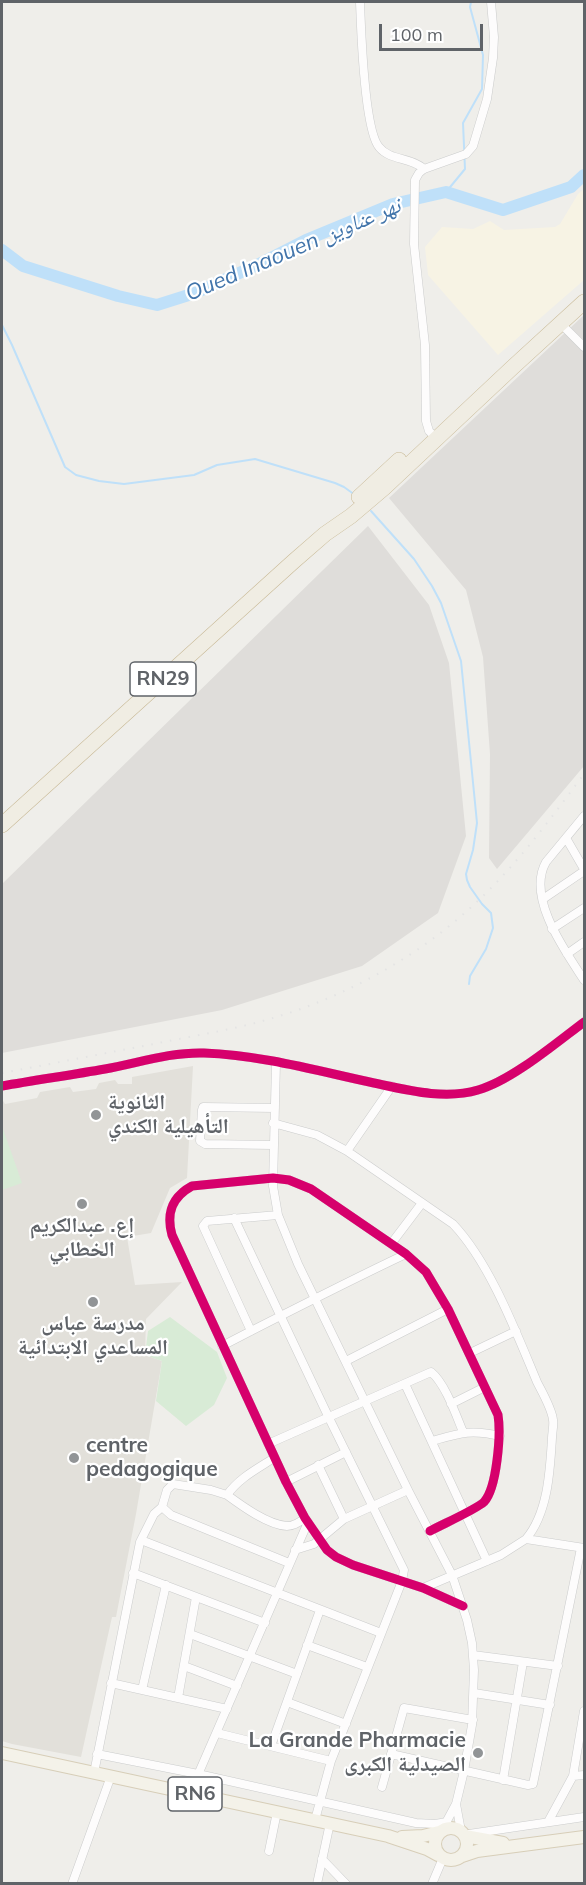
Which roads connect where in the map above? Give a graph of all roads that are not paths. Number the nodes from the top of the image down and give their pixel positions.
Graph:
1 (360, 2) edge
2 (491, 2) edge
3 (424, 169) junction
4 (585, 293) edge
5 (585, 302) edge
6 (560, 323) junction
7 (585, 347) edge
8 (512, 363) junction
9 (433, 435) junction
10 (583, 820) edge
11 (2, 825) edge
12 (566, 838) junction
13 (585, 870) edge
14 (543, 899) junction
15 (585, 908) edge
16 (552, 929) junction
17 (585, 942) edge
18 (567, 954) junction
19 (585, 980) edge
20 (585, 1022) edge
21 (276, 1063) junction
22 (2, 1086) edge
23 (392, 1086) junction
24 (275, 1108) junction
25 (273, 1123) junction
26 (273, 1145) junction
27 (347, 1151) junction
28 (273, 1178) junction
29 (423, 1203) junction
30 (278, 1215) junction
31 (234, 1218) junction
32 (391, 1244) junction
33 (406, 1254) junction
34 (315, 1297) junction
35 (448, 1309) junction
36 (282, 1317) junction
37 (251, 1331) junction
38 (516, 1331) junction
39 (222, 1346) junction
40 (470, 1353) junction
41 (346, 1361) junction
42 (405, 1384) junction
43 (485, 1387) junction
44 (365, 1401) junction
45 (451, 1404) junction
46 (329, 1418) junction
47 (463, 1432) junction
48 (500, 1436) junction
49 (432, 1441) junction
50 (268, 1444) junction
51 (346, 1452) junction
52 (274, 1458) junction
53 (318, 1465) junction
54 (285, 1482) junction
55 (408, 1490) junction
56 (226, 1495) junction
57 (373, 1506) junction
58 (162, 1507) junction
59 (464, 1513) junction
60 (344, 1519) junction
61 (306, 1520) junction
62 (430, 1531) junction
63 (320, 1538) junction
64 (526, 1539) junction
65 (141, 1540) junction
66 (583, 1548) edge
67 (295, 1550) junction
68 (487, 1561) junction
69 (289, 1563) junction
70 (134, 1573) junction
71 (452, 1575) junction
72 (402, 1581) junction
73 (166, 1585) junction
74 (423, 1588) junction
75 (279, 1592) junction
76 (196, 1597) junction
77 (463, 1606) junction
78 (320, 1610) junction
79 (265, 1623) junction
80 (381, 1633) junction
81 (190, 1634) junction
82 (307, 1645) junction
83 (473, 1655) junction
84 (250, 1656) junction
85 (523, 1662) junction
86 (184, 1666) junction
87 (558, 1666) junction
88 (367, 1667) junction
89 (297, 1674) junction
90 (111, 1683) junction
91 (237, 1686) junction
92 (142, 1690) junction
93 (474, 1693) junction
94 (178, 1698) junction
95 (516, 1699) junction
96 (287, 1702) junction
97 (550, 1705) junction
98 (227, 1709) junction
99 (585, 1712) edge
100 (473, 1720) junction
101 (346, 1724) junction
102 (217, 1732) junction
103 (271, 1746) junction
104 (582, 1746) edge
105 (2, 1753) edge
106 (97, 1754) junction
107 (391, 1754) junction
108 (331, 1761) junction
109 (464, 1771) junction
110 (94, 1773) junction
111 (198, 1774) junction
112 (585, 1775) edge
113 (111, 1776) junction
114 (573, 1776) junction
115 (503, 1780) junction
116 (382, 1787) dead end
117 (190, 1793) junction
118 (319, 1802) junction
119 (456, 1804) junction
120 (277, 1812) junction
121 (585, 1817) edge
122 (315, 1820) junction
123 (548, 1822) junction
124 (330, 1823) junction
125 (443, 1828) junction
126 (464, 1834) junction
127 (388, 1836) junction
128 (585, 1838) edge
129 (516, 1845) junction
130 (269, 1851) dead end
131 (462, 1856) junction
132 (441, 1857) junction
133 (322, 1859) junction
134 (72, 1884) edge
135 (317, 1884) edge
136 (346, 1884) edge
137 (432, 1884) edge

1 - 3 street
2 - 3 street
3 - 9 street
4 - 8 highway, RN29
5 - 6 highway, RN29
6 - 7 street
6 - 8 highway, RN29
8 - 9 highway, RN29
9 - 11 highway, RN29
10 - 12 street
12 - 13 street
12 - 14 street
13 - 14 street
14 - 16 street
15 - 16 street
16 - 18 street
17 - 18 street
18 - 19 street
20 - 23 street
21 - 22 street
21 - 23 street
21 - 24 street
23 - 27 street
24 - 25 street
24 - 26 street
25 - 26 street
25 - 27 street
26 - 28 street
27 - 29 street
28 - 30 street
28 - 32 street
28 - 39 street
29 - 32 street
29 - 38 street
30 - 31 street
30 - 34 street
31 - 36 street
31 - 37 street
32 - 33 street
33 - 34 street
33 - 35 street
34 - 36 street
34 - 41 street
35 - 40 street
35 - 41 street
36 - 37 street
36 - 46 street
37 - 39 street
38 - 40 street
38 - 64 street
39 - 50 street
40 - 43 street
41 - 44 street
42 - 44 street
42 - 45 street
42 - 49 street
43 - 45 street
43 - 48 street
44 - 46 street
44 - 55 street
45 - 47 street
46 - 50 street
46 - 51 street
47 - 48 street
47 - 49 street
48 - 59 street
49 - 59 street
50 - 52 street
51 - 53 street
51 - 57 street
52 - 54 street
52 - 56 street
53 - 54 street
53 - 60 street
54 - 61 street
55 - 57 street
55 - 62 street
56 - 58 street
56 - 61 street
57 - 60 street
57 - 72 street
58 - 65 street
58 - 69 street
59 - 62 street
59 - 68 street
60 - 63 street
61 - 63 street
61 - 67 street
62 - 71 street
63 - 67 street
63 - 72 street
64 - 66 street
64 - 68 street
65 - 70 street
65 - 75 street
66 - 87 street
67 - 69 street
68 - 71 street
69 - 75 street
70 - 73 street
70 - 90 street
71 - 74 street
71 - 77 street
72 - 74 street
72 - 80 street
73 - 76 street
73 - 92 street
74 - 77 street
75 - 78 street
75 - 79 street
76 - 79 street
76 - 81 street
77 - 83 street
78 - 80 street
78 - 82 street
79 - 84 street
80 - 88 street
81 - 84 street
81 - 86 street
82 - 88 street
82 - 89 street
83 - 85 street
83 - 93 street
84 - 89 street
84 - 91 street
85 - 87 street
85 - 95 street
86 - 91 street
86 - 94 street
87 - 97 street
88 - 101 street
89 - 96 street
90 - 92 street
90 - 106 street
91 - 98 street
92 - 94 street
93 - 95 street
93 - 100 street
94 - 98 street
95 - 97 street
95 - 115 street
96 - 101 street
96 - 103 street
97 - 115 street
98 - 102 street
99 - 104 street
100 - 107 street
100 - 109 street
101 - 108 street
102 - 103 street
102 - 111 street
103 - 108 street
104 - 114 street
105 - 110 main road, RN6
106 - 110 street
106 - 111 street
107 - 109 street
107 - 116 street
108 - 118 street
109 - 115 street
109 - 119 street
110 - 113 main road, RN6
111 - 117 street
111 - 118 street
112 - 114 street
113 - 117 main road, RN6
113 - 134 street
114 - 123 street
117 - 120 main road, RN6
118 - 122 street
118 - 125 street
119 - 125 street
119 - 126 street
120 - 122 main road, RN6
120 - 130 street
121 - 123 street
122 - 124 main road, RN6
123 - 126 street
124 - 127 main road, RN6
124 - 133 street
125 - 126 main road, RN6
125 - 127 main road, RN6
125 - 132 main road
126 - 129 main road, RN6
126 - 131 main road
127 - 132 main road, RN6
128 - 129 main road, RN6
129 - 131 main road, RN6
131 - 132 main road, RN6
132 - 137 street
133 - 135 street
133 - 136 street

